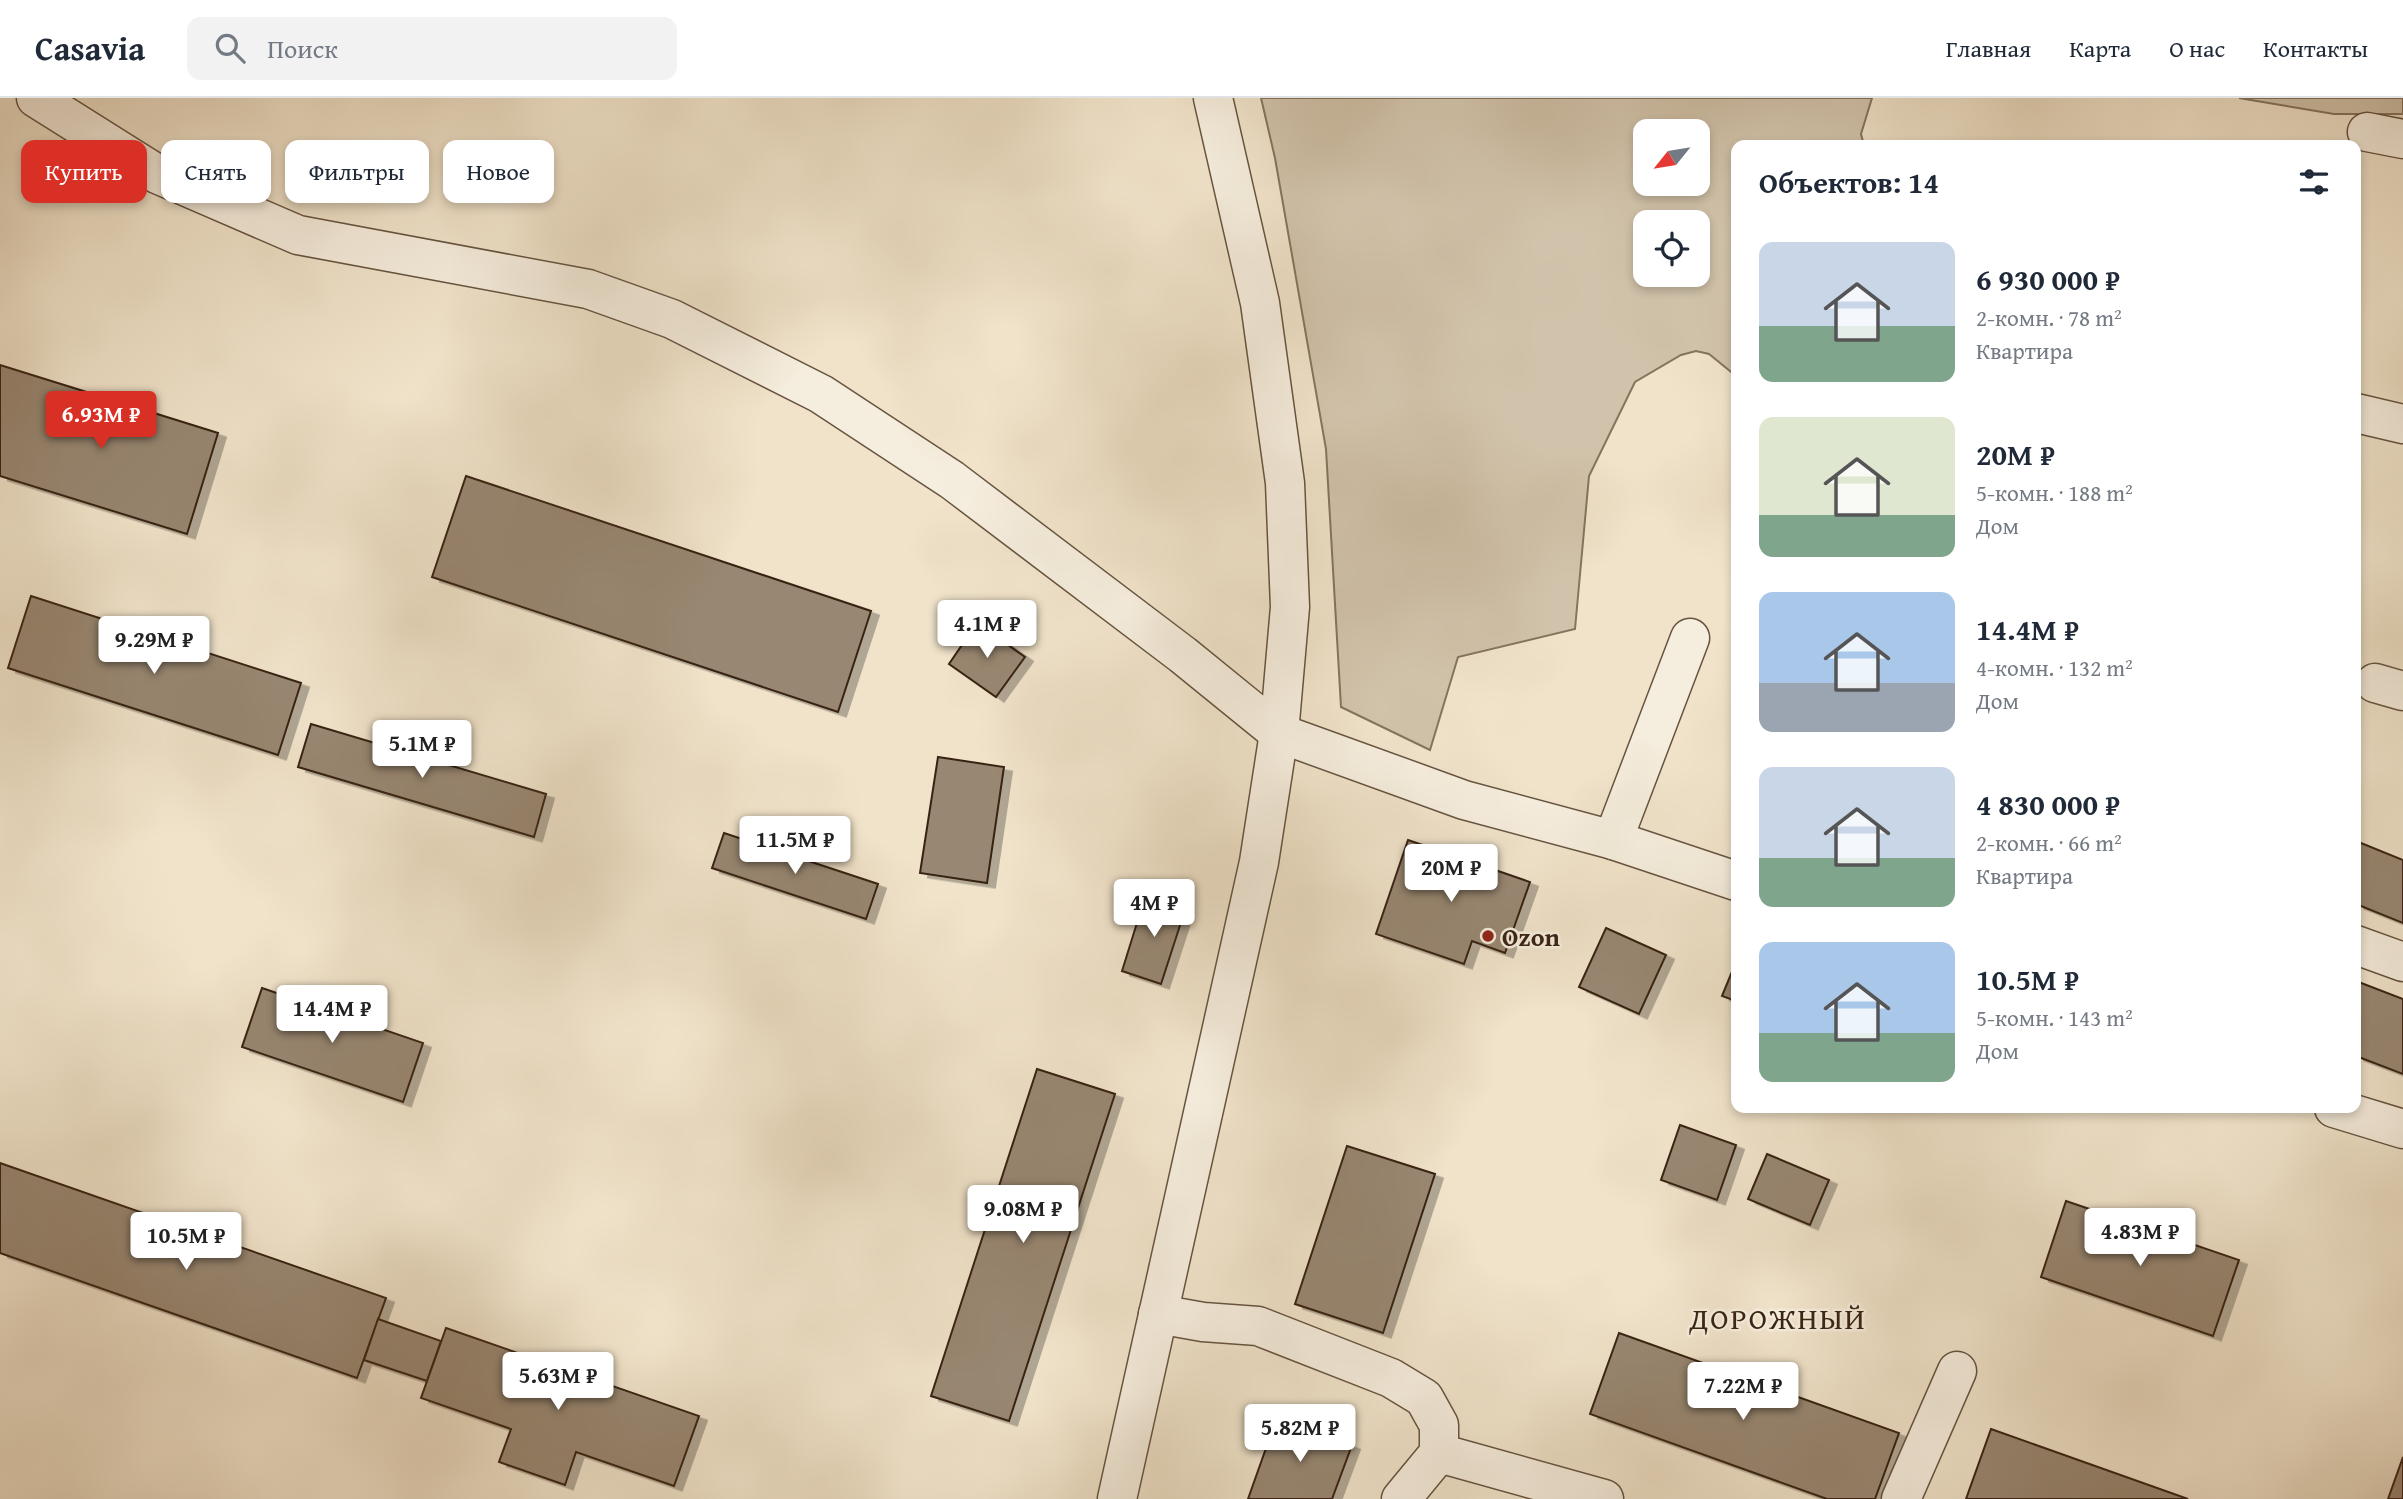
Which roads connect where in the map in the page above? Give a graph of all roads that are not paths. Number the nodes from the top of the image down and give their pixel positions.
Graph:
1 (36, 98) edge
2 (1213, 98) edge
3 (2361, 414) edge
4 (2403, 424) edge
5 (1690, 638) dead end
6 (1279, 733) junction
7 (1613, 840) junction
8 (1731, 879) edge
9 (2361, 947) edge
10 (2403, 961) edge
11 (2350, 1113) edge
12 (2403, 1129) edge
13 (1158, 1314) junction
14 (1957, 1371) dead end
15 (1439, 1452) junction
16 (1117, 1499) edge
17 (1401, 1499) edge
18 (1604, 1499) edge
19 (1901, 1499) edge

1 - 6 street
2 - 6 street
3 - 4 street
5 - 7 street
6 - 7 street
6 - 13 street
7 - 8 street
9 - 10 street
11 - 12 street
13 - 15 street
13 - 16 street
14 - 19 street
15 - 17 street
15 - 18 street

